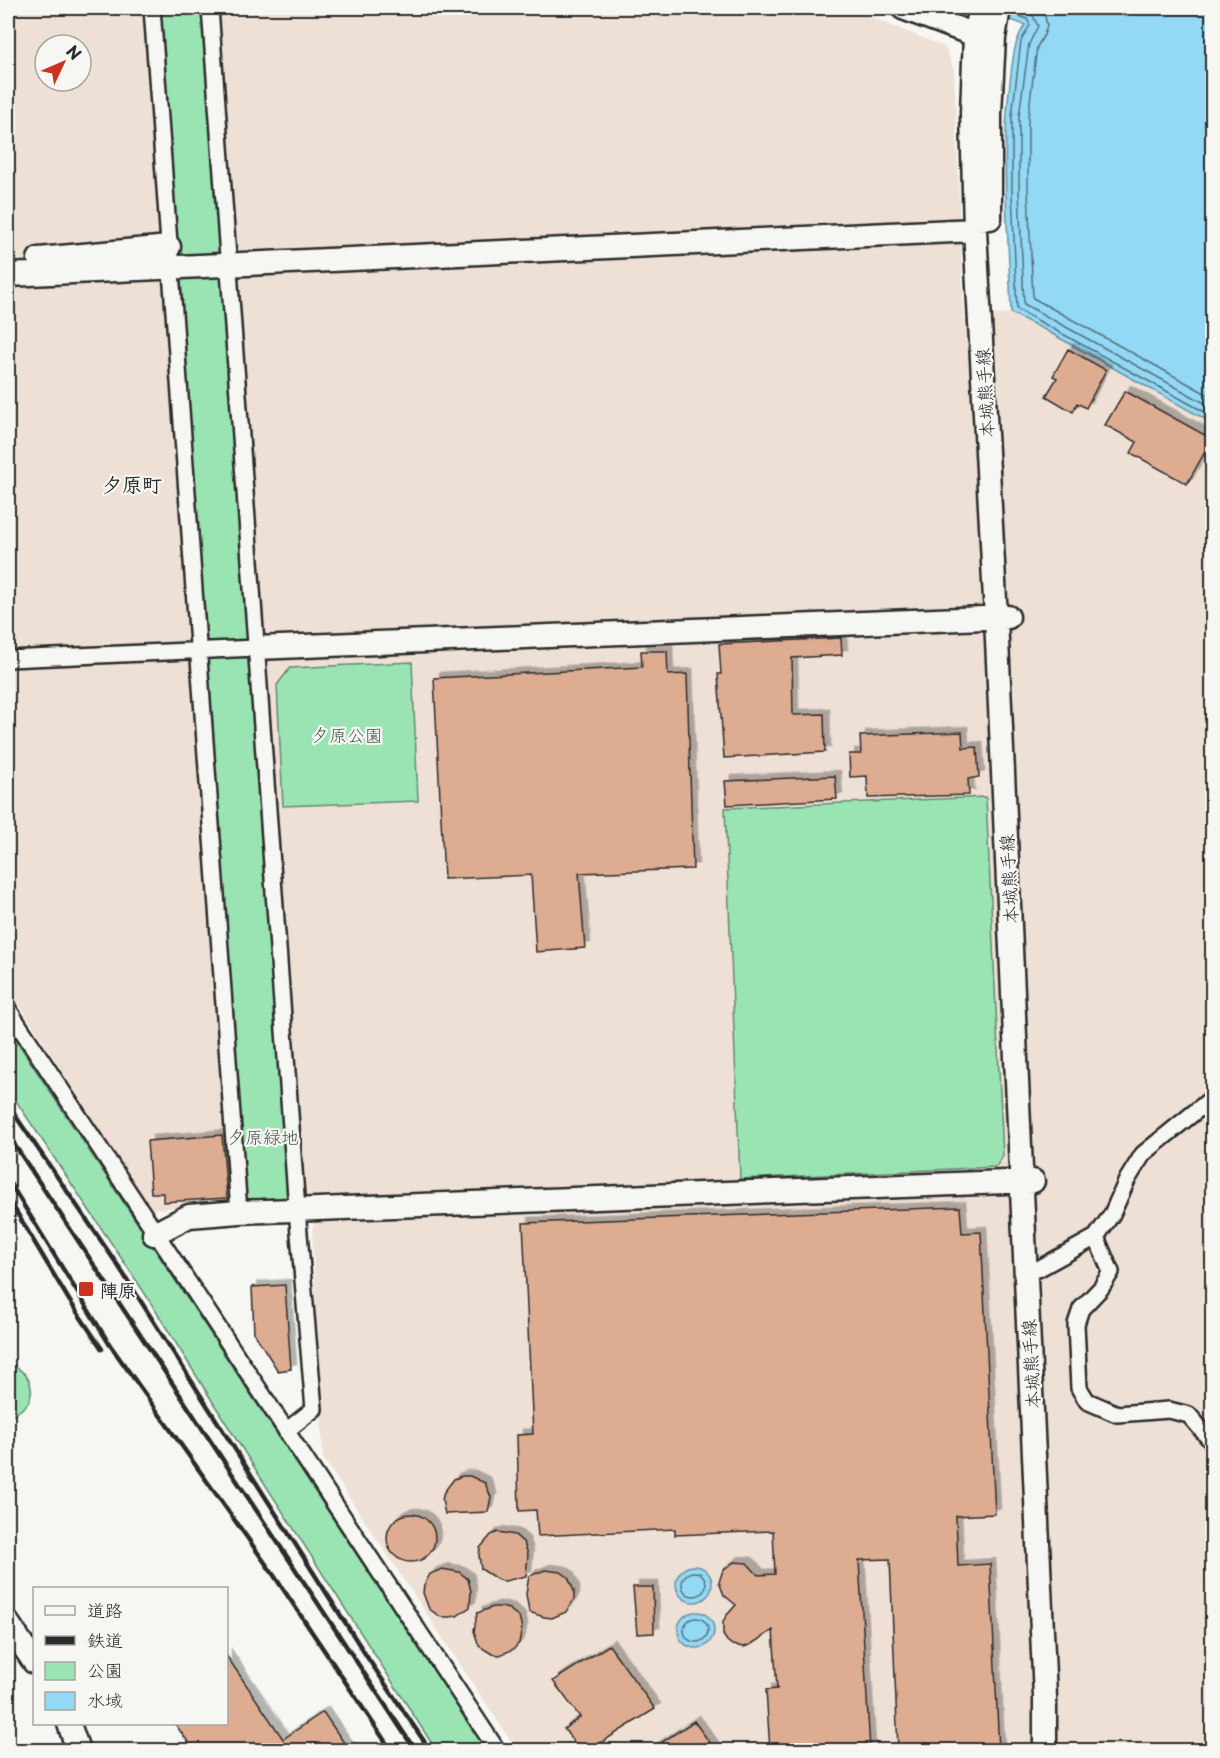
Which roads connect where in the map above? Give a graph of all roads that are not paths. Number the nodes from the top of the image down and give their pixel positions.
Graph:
1 (152, 8) edge
2 (210, 8) edge
3 (903, 8) edge
4 (988, 19) edge
5 (975, 230) junction
6 (170, 257) junction
7 (8, 262) edge
8 (228, 263) junction
9 (8, 275) edge
10 (1002, 617) junction
11 (256, 648) junction
12 (198, 651) junction
13 (8, 659) edge
14 (8, 1009) edge
15 (1212, 1098) edge
16 (1028, 1181) junction
17 (297, 1210) junction
18 (239, 1212) junction
19 (154, 1234) junction
20 (1096, 1237) junction
21 (1038, 1269) junction
22 (286, 1431) junction
23 (1212, 1442) edge
24 (8, 1623) edge
25 (33, 1660) edge
26 (69, 1725) edge
27 (78, 1750) edge
28 (497, 1750) edge
29 (1045, 1750) edge
30 (1058, 1750) edge

1 - 6 street
2 - 8 street
3 - 4 street
4 - 5 street, 本城熊手線
4 - 10 street, 本城熊手線
5 - 8 street
5 - 10 street, 本城熊手線
6 - 7 street
6 - 8 street
6 - 9 street
6 - 12 street
8 - 11 street
10 - 11 street
10 - 16 street, 本城熊手線
11 - 12 street
11 - 17 street
12 - 13 street
12 - 18 street
14 - 19 street
15 - 20 street
16 - 17 street
16 - 21 street, 本城熊手線
16 - 29 street, 本城熊手線
17 - 18 street
17 - 22 street
18 - 19 street
19 - 22 street
20 - 21 street
20 - 23 street
21 - 30 street, 本城熊手線
22 - 28 street
24 - 25 street
26 - 27 street

